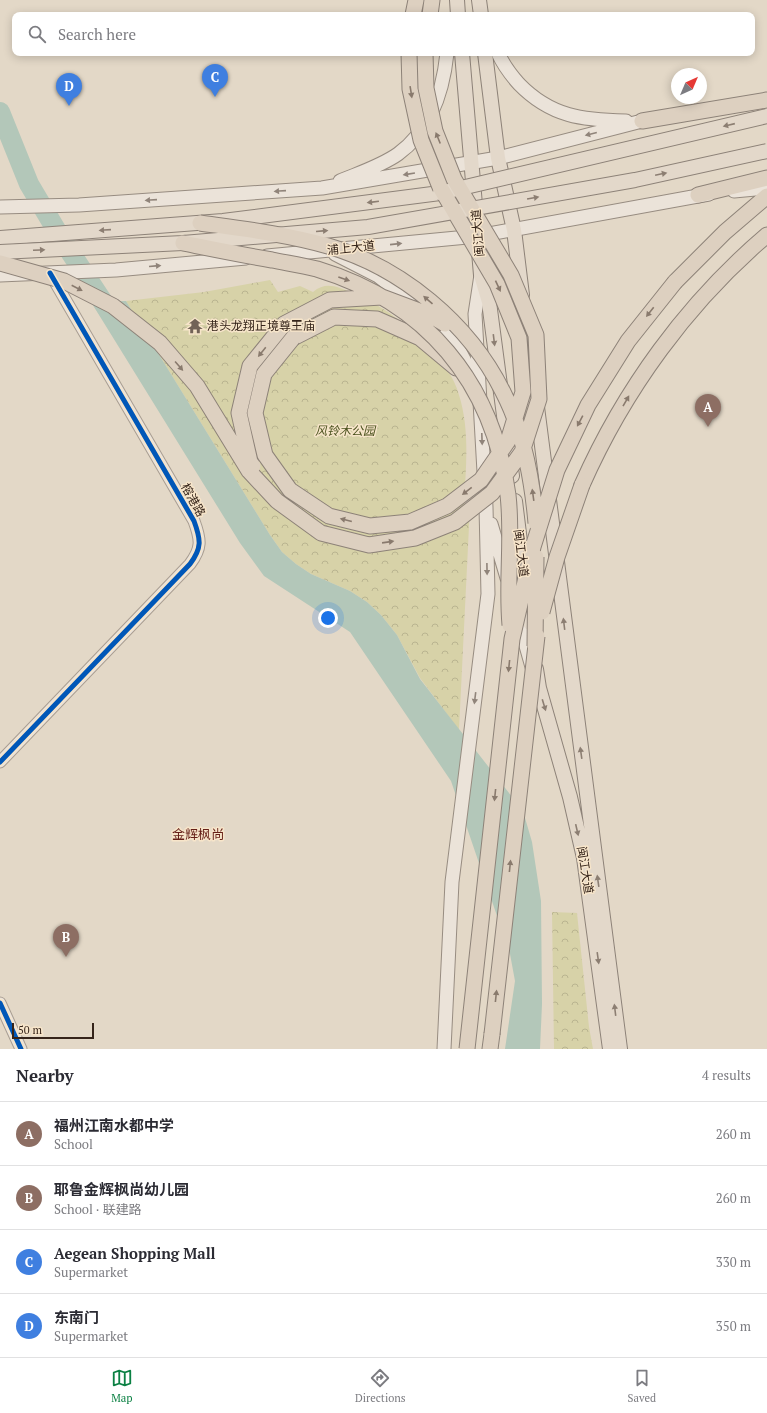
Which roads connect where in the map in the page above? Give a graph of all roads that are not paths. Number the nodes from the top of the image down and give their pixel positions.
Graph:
1 (416, 0) edge
2 (432, 0) edge
3 (453, 0) edge
4 (456, 0) edge
5 (414, 12) edge
6 (430, 12) edge
7 (451, 12) edge
8 (458, 12) edge
9 (409, 56) edge
10 (426, 56) edge
11 (447, 56) edge
12 (462, 56) edge
13 (485, 56) edge
14 (500, 56) edge
15 (767, 92) edge
16 (767, 100) edge
17 (767, 116) edge
18 (642, 121) junction
19 (767, 151) edge
20 (498, 158) junction
21 (472, 162) junction
22 (767, 178) edge
23 (322, 188) junction
24 (767, 188) edge
25 (698, 195) junction
26 (767, 196) edge
27 (0, 207) edge
28 (200, 223) junction
29 (514, 230) junction
30 (767, 235) edge
31 (478, 236) junction
32 (0, 238) edge
33 (183, 243) junction
34 (328, 250) junction
35 (0, 252) edge
36 (0, 263) edge
37 (50, 273) junction
38 (0, 275) edge
39 (481, 275) junction
40 (468, 338) junction
41 (468, 379) junction
42 (481, 392) junction
43 (277, 501) junction
44 (486, 507) junction
45 (512, 639) junction
46 (535, 646) junction
47 (539, 688) junction
48 (0, 762) edge
49 (0, 1003) edge
50 (491, 1042) edge
51 (21, 1049) edge
52 (444, 1049) edge
53 (467, 1049) edge
54 (610, 1049) edge
55 (620, 1049) edge

1 - 5 highway
2 - 6 highway
3 - 7 main road
4 - 8 main road
9 -> 41 highway, bridge
43 -> 10 highway, bridge
11 - 23 main road
12 - 21 main road, 闽江大道
13 - 20 main road, 闽江大道
14 - 18 main road
15 - 18 main road
16 - 18 highway
17 -> 28 main road, bridge
18 -> 20 main road
33 -> 19 main road, bridge
20 - 21 main road
20 - 29 main road, 闽江大道
21 -> 23 main road
21 - 31 main road, 闽江大道
22 - 25 highway
23 -> 27 main road
24 - 25 main road, 浦上大道
25 - 29 main road, 浦上大道
26 -> 45 highway, bridge
28 -> 32 main road
40 -> 28 highway, bridge
29 - 31 main road, 浦上大道
55 -> 29 main road, 闽江大道
46 -> 30 highway, bridge
34 -> 31 main road, 浦上大道
31 - 39 main road, 闽江大道
35 -> 33 main road, bridge
33 -> 41 highway, bridge
37 -> 34 main road, 浦上大道
34 - 42 main road
36 -> 43 highway, bridge
37 - 38 main road, 浦上大道
37 - 48 street, 榕港路
39 - 42 main road
39 -> 47 main road, 闽江大道
40 -> 43 highway, bridge
46 -> 40 highway, bridge
41 - 45 highway, bridge
42 -> 44 main road
44 - 47 main road
44 -> 52 main road
45 -> 53 highway, bridge
50 -> 46 highway, bridge
47 -> 54 main road, 闽江大道
49 - 51 street

